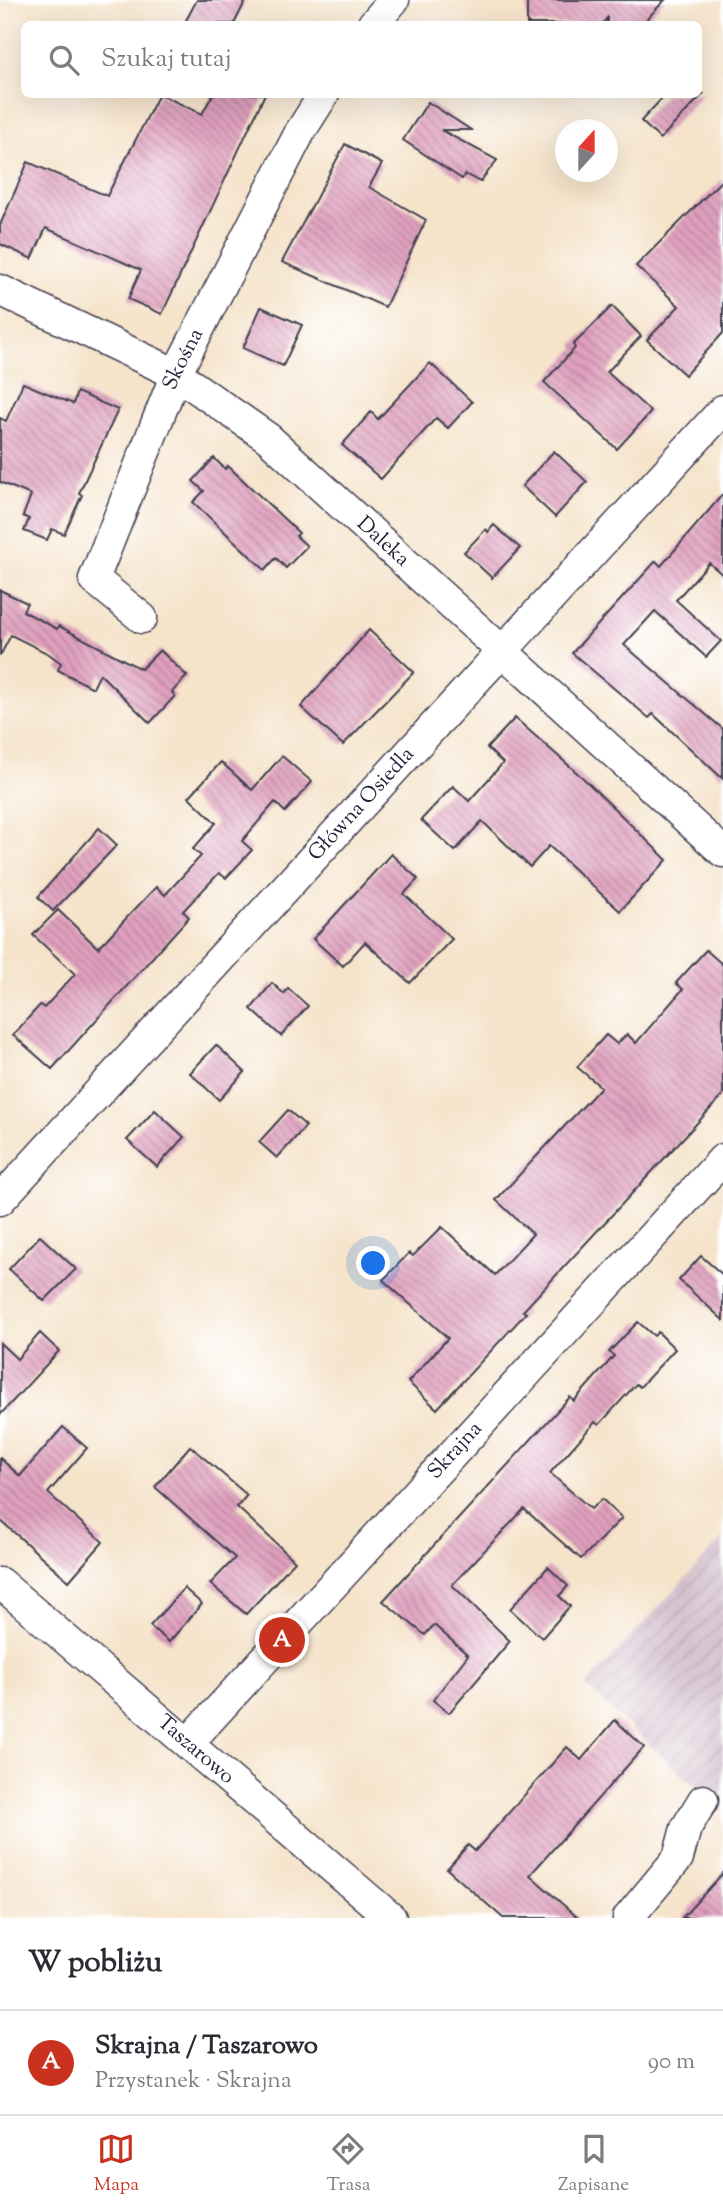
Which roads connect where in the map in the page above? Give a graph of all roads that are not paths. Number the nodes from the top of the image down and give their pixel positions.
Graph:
1 (394, 0) edge
2 (376, 21) edge
3 (321, 98) edge
4 (0, 290) edge
5 (176, 374) junction
6 (723, 410) edge
7 (142, 618) dead end
8 (503, 651) junction
9 (723, 852) edge
10 (723, 1159) edge
11 (0, 1200) edge
12 (0, 1583) edge
13 (188, 1743) junction
14 (704, 1800) dead end
15 (391, 1918) edge
16 (628, 1918) edge

1 - 2 street
3 - 5 street, Skośna
4 - 5 street, Daleka
5 - 7 street, Skośna
5 - 8 street, Daleka
6 - 8 street, Główna Osiedla
8 - 9 street, Daleka
8 - 11 street, Główna Osiedla
10 - 13 street, Skrajna
12 - 13 street, Taszarowo
13 - 15 street, Taszarowo
14 - 16 street

